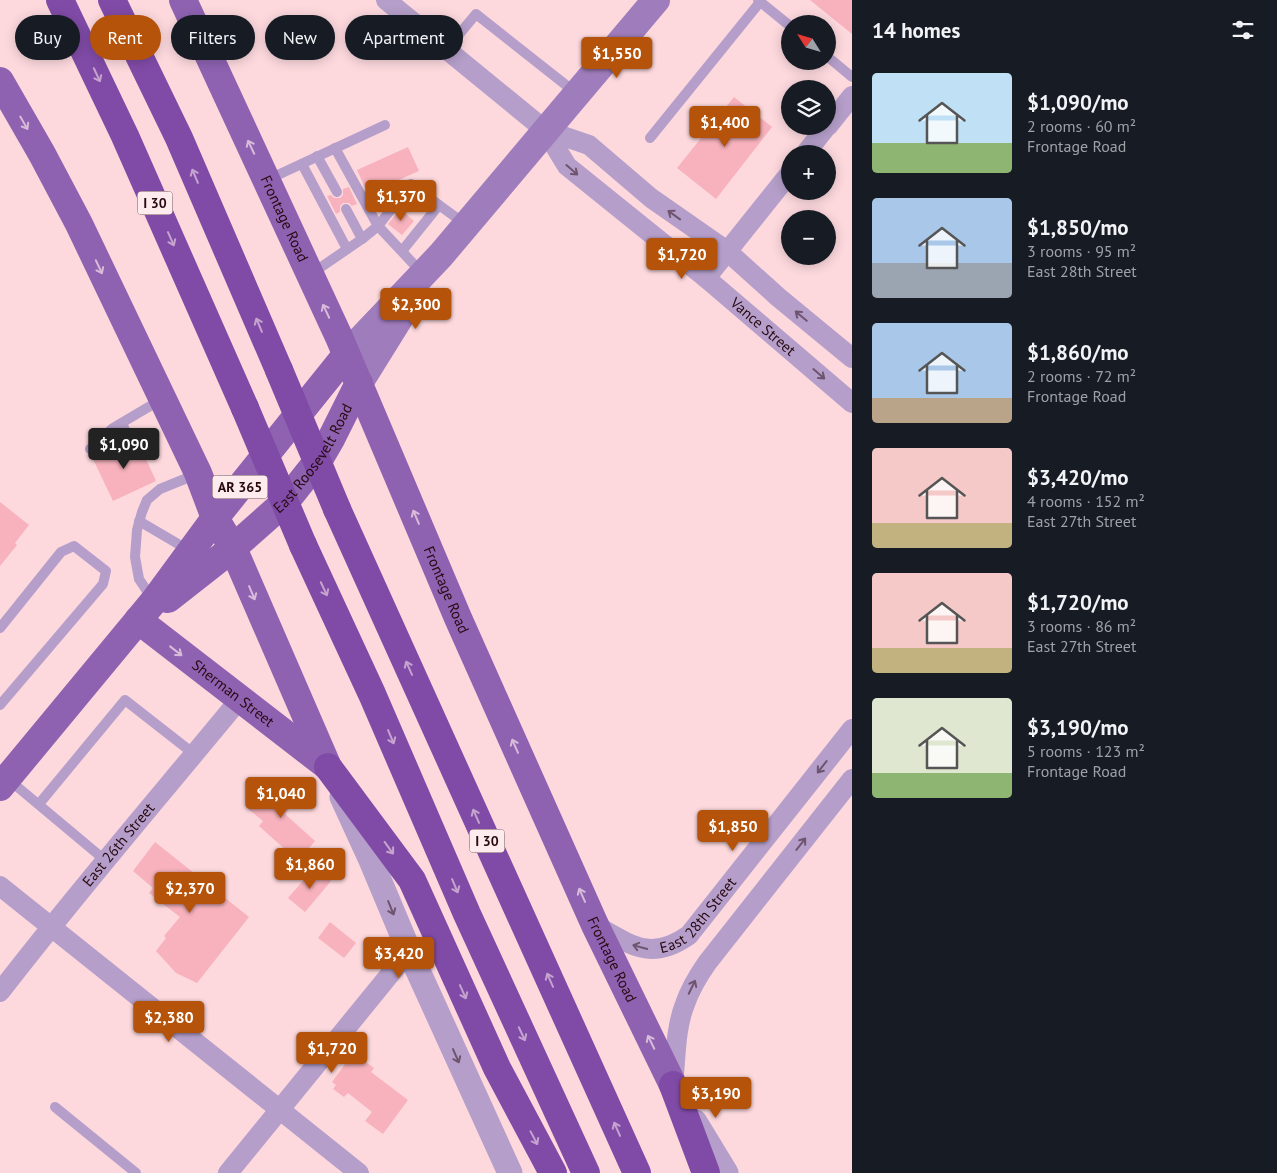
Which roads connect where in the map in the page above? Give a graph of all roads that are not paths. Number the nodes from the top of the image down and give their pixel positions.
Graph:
1 (60, 0) edge
2 (112, 0) edge
3 (183, 0) edge
4 (386, 0) edge
5 (654, 1) edge
6 (759, 1) edge
7 (404, 15) edge
8 (781, 19) edge
9 (463, 30) edge
10 (458, 60) edge
11 (836, 64) edge
12 (852, 77) edge
13 (0, 81) edge
14 (577, 93) junction
15 (852, 96) edge
16 (836, 115) edge
17 (385, 125) dead end
18 (545, 130) junction
19 (820, 135) edge
20 (650, 138) dead end
21 (812, 145) edge
22 (335, 148) junction
23 (317, 156) junction
24 (302, 164) junction
25 (266, 180) junction
26 (781, 184) edge
27 (336, 192) dead end
28 (439, 205) junction
29 (346, 209) dead end
30 (466, 225) junction
31 (378, 226) junction
32 (362, 239) junction
33 (347, 249) junction
34 (402, 251) junction
35 (727, 251) junction
36 (432, 265) junction
37 (310, 275) junction
38 (706, 278) junction
39 (346, 355) junction
40 (852, 358) edge
41 (359, 384) junction
42 (162, 399) junction
43 (852, 403) edge
44 (122, 422) junction
45 (129, 440) dead end
46 (90, 449) dead end
47 (198, 473) junction
48 (215, 518) junction
49 (140, 521) junction
50 (233, 548) junction
51 (190, 551) junction
52 (150, 609) junction
53 (0, 628) edge
54 (239, 700) junction
55 (0, 705) edge
56 (852, 729) edge
57 (194, 754) junction
58 (328, 767) junction
59 (852, 779) edge
60 (4, 783) edge
61 (39, 804) junction
62 (106, 861) junction
63 (0, 886) edge
64 (595, 925) junction
65 (51, 926) junction
66 (408, 951) junction
67 (0, 992) edge
68 (673, 1085) junction
69 (55, 1106) dead end
70 (280, 1110) junction
71 (136, 1173) edge
72 (228, 1173) edge
73 (360, 1173) edge
74 (510, 1173) edge
75 (553, 1173) edge
76 (586, 1173) edge
77 (637, 1173) edge
78 (706, 1173) edge
79 (726, 1173) edge

1 -> 76 highway, I 30, bridge
77 -> 2 highway, I 30, bridge
25 -> 3 main road, Frontage Road
4 - 7 street, Vance Street
5 - 14 main road, East Roosevelt Road / AR 365
6 - 8 lane
6 - 20 lane
9 - 14 lane
10 - 18 street, Vance Street
11 - 12 lane
13 -> 42 main road
14 - 18 main road, East Roosevelt Road / AR 365
15 - 16 street
17 - 22 lane
18 - 30 main road, East Roosevelt Road / AR 365
35 -> 18 street, Vance Street
18 -> 38 street, Vance Street
19 - 21 street
22 - 23 lane
22 - 31 lane
23 - 24 lane
23 - 27 lane
24 - 25 lane
24 - 33 lane
25 - 37 main road, Frontage Road
26 - 35 street
28 - 30 lane
28 - 31 lane
28 - 34 lane
29 - 32 lane
30 - 36 main road, East Roosevelt Road / AR 365
31 - 32 lane
31 - 34 lane
32 - 33 lane
33 - 37 lane
34 - 36 lane
35 - 38 street
40 -> 35 street, Vance Street
36 - 39 main road, East Roosevelt Road / AR 365
36 - 41 main road, East Roosevelt Road / AR 365
39 -> 37 main road, Frontage Road
38 -> 43 street, Vance Street
39 - 41 main road, Frontage Road
39 - 48 main road, East Roosevelt Road / AR 365
41 - 50 main road, East Roosevelt Road / AR 365
64 -> 41 main road, Frontage Road
42 - 44 lane
42 - 47 main road
44 - 45 lane
44 - 46 lane
47 - 48 main road
47 - 49 lane
48 - 50 main road
48 - 51 main road, East Roosevelt Road / AR 365
49 - 51 lane
49 - 52 lane
50 - 52 main road, East Roosevelt Road / AR 365
50 -> 58 main road
51 - 52 main road, East Roosevelt Road / AR 365
52 -> 54 main road, Sherman Street
52 - 60 main road, East Roosevelt Road / AR 365
53 - 55 lane
54 - 57 street, East 26th Street
54 - 58 main road, Sherman Street
56 -> 64 street, East 28th Street
57 - 61 lane
57 - 62 street, East 26th Street
58 -> 66 street
58 -> 75 highway
68 -> 59 street
60 - 61 lane
61 - 62 lane
62 - 65 street, East 26th Street
63 - 65 street
68 -> 64 main road, Frontage Road
65 - 67 street, East 26th Street
65 - 70 street
66 - 70 street
66 -> 74 street
68 - 78 highway
68 - 79 street, Frontage Road
69 - 71 lane
70 - 72 street
70 - 73 street

